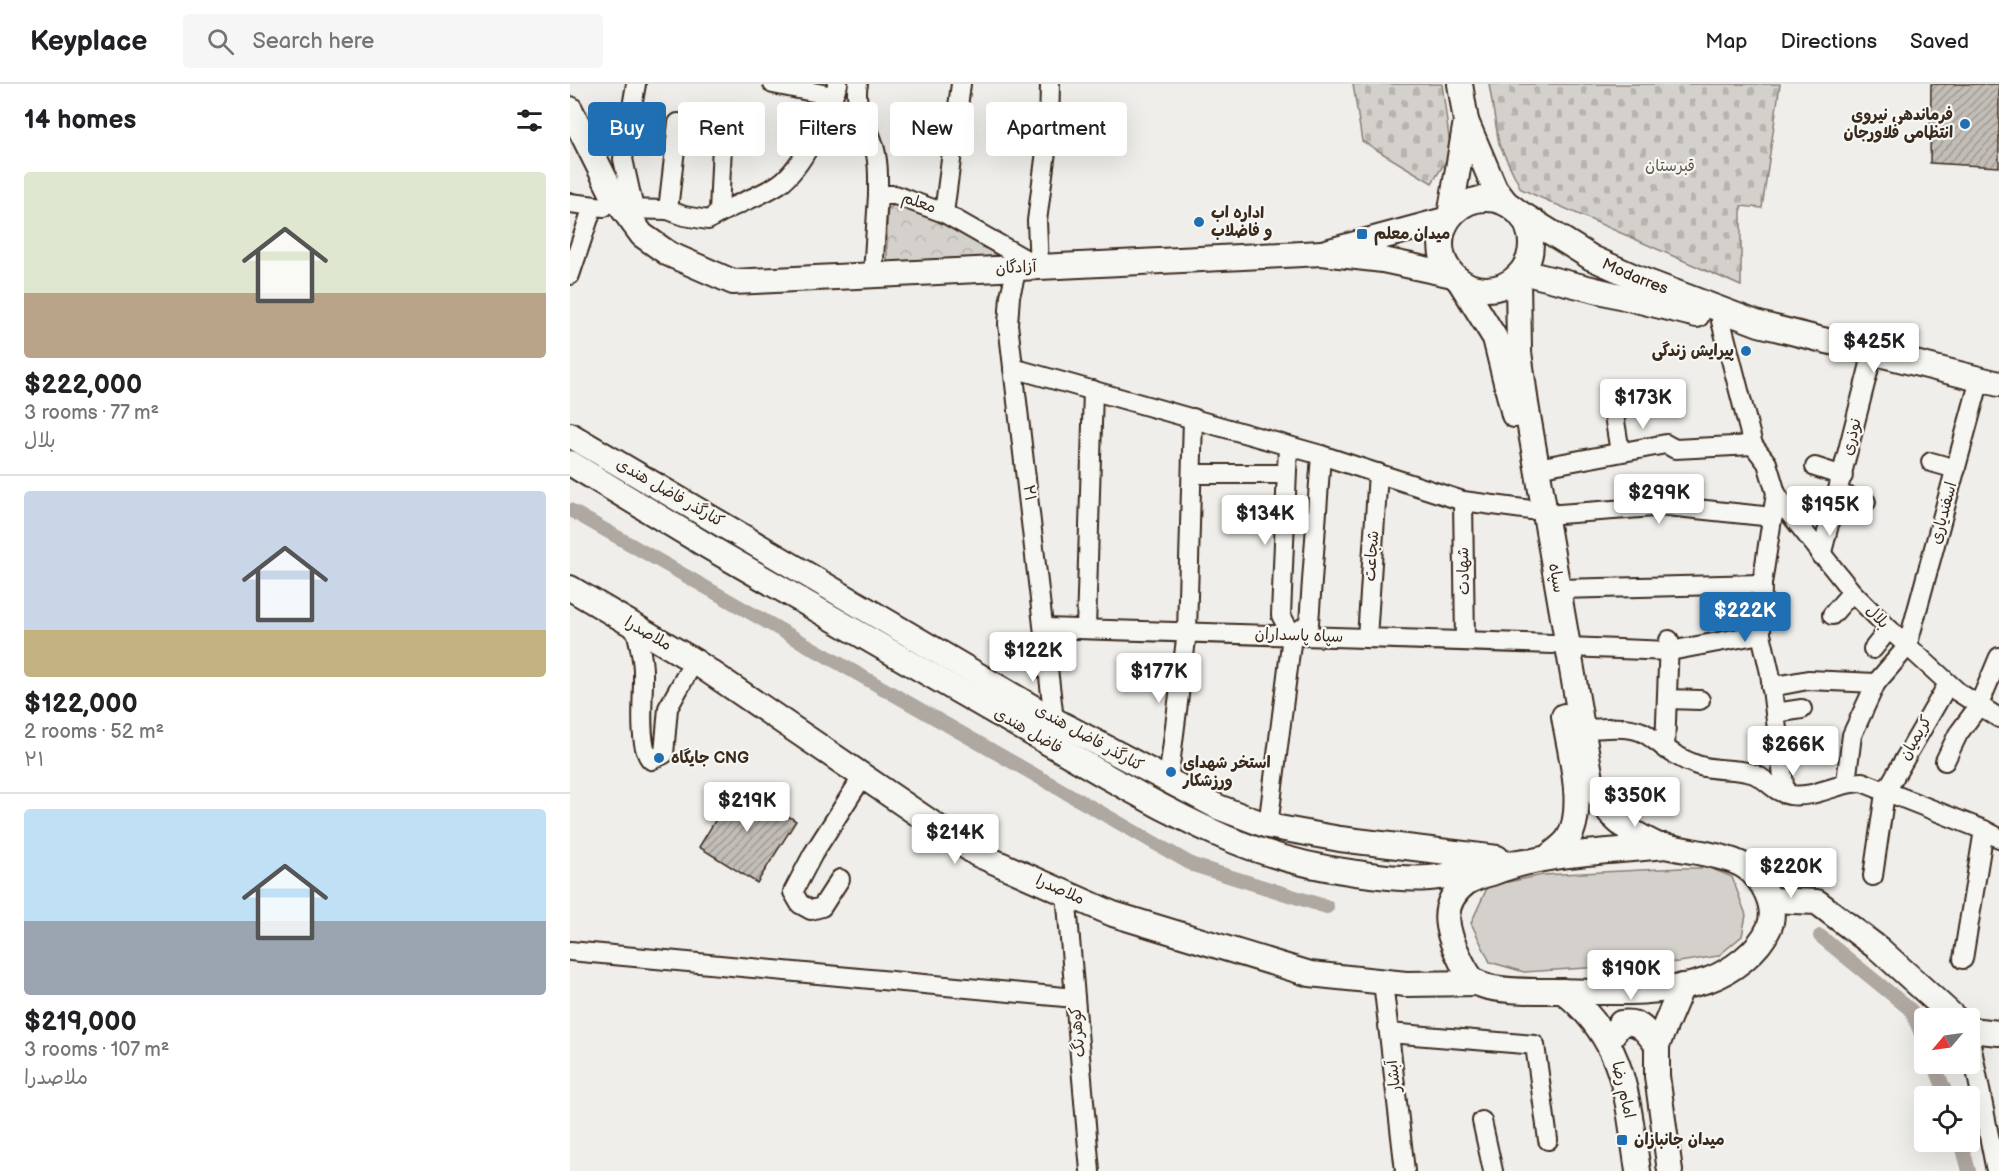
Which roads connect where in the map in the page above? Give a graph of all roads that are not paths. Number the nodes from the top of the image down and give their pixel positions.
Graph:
1 (636, 84) edge
2 (773, 84) edge
3 (858, 84) edge
4 (961, 84) edge
5 (1050, 84) edge
6 (1460, 84) edge
7 (836, 90) edge
8 (570, 109) edge
9 (1466, 121) junction
10 (678, 123) dead end
11 (570, 135) edge
12 (721, 156) edge
13 (878, 195) junction
14 (570, 204) edge
15 (614, 208) junction
16 (1512, 208) junction
17 (668, 210) junction
18 (719, 212) junction
19 (944, 213) junction
20 (1449, 218) junction
21 (1322, 253) junction
22 (1028, 267) junction
23 (1520, 274) junction
24 (570, 275) edge
25 (873, 275) junction
26 (1456, 278) junction
27 (1721, 321) junction
28 (1759, 324) junction
29 (1873, 352) junction
30 (1013, 368) junction
31 (1989, 381) edge
32 (1093, 390) junction
33 (1611, 397) dead end
34 (1193, 418) junction
35 (570, 435) edge
36 (1288, 446) junction
37 (1753, 446) junction
38 (1620, 452) junction
39 (1321, 455) junction
40 (1931, 462) dead end
41 (570, 463) edge
42 (1815, 466) dead end
43 (1537, 468) junction
44 (1956, 469) junction
45 (1378, 473) junction
46 (1192, 474) junction
47 (1285, 474) junction
48 (1841, 485) junction
49 (1776, 493) junction
50 (1463, 501) junction
51 (1866, 502) dead end
52 (1538, 512) junction
53 (1773, 517) junction
54 (1821, 556) junction
55 (1762, 584) junction
56 (570, 588) edge
57 (1558, 589) junction
58 (1852, 592) junction
59 (1832, 615) dead end
60 (635, 626) junction
61 (1045, 628) junction
62 (1086, 629) junction
63 (1889, 629) junction
64 (1187, 633) junction
65 (1761, 634) junction
66 (1292, 636) junction
67 (1367, 638) junction
68 (1466, 641) junction
69 (1561, 646) junction
70 (1669, 646) junction
71 (1907, 647) junction
72 (1873, 649) dead end
73 (1999, 657) edge
74 (694, 661) junction
75 (1876, 683) junction
76 (1948, 684) junction
77 (1771, 687) junction
78 (1667, 699) junction
79 (1700, 700) dead end
80 (1978, 707) junction
81 (1802, 709) dead end
82 (1775, 713) junction
83 (1999, 718) edge
84 (1054, 720) junction
85 (1583, 729) junction
86 (1665, 749) junction
87 (1945, 761) dead end
88 (862, 776) junction
89 (1168, 781) junction
90 (1846, 782) junction
91 (1785, 793) junction
92 (1885, 793) junction
93 (1609, 814) junction
94 (1575, 823) junction
95 (1268, 826) junction
96 (1992, 834) edge
97 (1659, 846) junction
98 (1535, 859) junction
99 (1873, 876) dead end
100 (840, 879) dead end
101 (1066, 893) junction
102 (1770, 900) junction
103 (570, 951) edge
104 (1963, 959) dead end
105 (1394, 983) junction
106 (1479, 983) junction
107 (1682, 986) junction
108 (1563, 991) junction
109 (1075, 998) junction
110 (1944, 1008) edge
111 (1980, 1031) edge
112 (1389, 1033) junction
113 (1999, 1033) edge
114 (1608, 1041) junction
115 (1657, 1045) junction
116 (1977, 1074) edge
117 (1482, 1121) dead end
118 (1548, 1140) dead end
119 (1090, 1171) edge
120 (1405, 1171) edge
121 (1493, 1171) edge
122 (1638, 1171) edge
123 (1670, 1171) edge
124 (1996, 1171) edge

1 - 15 street
2 - 7 street
3 - 13 street
4 - 19 street, معلم
5 - 22 street, ۲۱
6 - 9 main road
7 - 18 street
8 - 15 main road, آزادگان
9 - 16 main road
9 - 20 main road
10 - 17 street
11 - 15 main road, آزادگان
12 - 18 street
13 - 19 street, معلم
13 - 25 street, معلم
14 - 15 street
15 - 17 street
15 - 24 street
15 - 25 main road, آزادگان
16 - 20 main road
16 - 23 main road
16 - 28 main road, Modarres
17 - 18 street
19 - 22 street
20 - 21 main road
20 - 26 main road
21 - 22 main road, آزادگان
21 - 26 main road
22 - 25 main road, آزادگان
22 - 30 street, ۲۱
23 - 26 main road
23 - 27 main road, Modarres
23 - 43 main road, سپاه
26 - 52 main road, سپاه
27 - 28 main road, Modarres
27 - 37 street, بلال
28 - 29 main road, Modarres
29 - 31 main road, Modarres
29 - 48 street, نوذری
30 - 32 street
30 - 61 street, ۲۱
31 - 44 street, اسفندیاری
32 - 34 street
32 - 62 street
33 - 38 street
34 - 36 street
34 - 46 street
35 - 84 main road, کنارگذر فاضل هندی
36 - 39 street
36 - 47 street
37 - 38 street
37 - 49 street, بلال
38 - 43 street
39 - 45 street
39 - 66 street
40 - 44 street
41 - 98 main road, فاضل هندی
42 - 48 street
43 - 52 main road, سپاه
44 - 71 street, اسفندیاری
45 - 50 street
45 - 67 street, شجاعت
46 - 47 street
46 - 64 street
47 - 66 street
48 - 51 street
48 - 54 street, نوذری
49 - 53 street, بلال
49 - 54 street, بلال
50 - 52 street
50 - 68 street, شهادت
52 - 53 street
52 - 57 main road, سپاه
52 - 69 main road, سپاه
53 - 55 street, بلال
54 - 58 street, بلال
55 - 57 street
55 - 65 street, بلال
56 - 60 main road, ملاصدرا
57 - 69 main road, سپاه
58 - 59 street
58 - 63 street, بلال
60 - 74 main road, ملاصدرا
60 - 74 street
61 - 62 street, سپاه پاسداران
61 - 84 street, ۲۱
62 - 64 street, سپاه پاسداران
63 - 71 street, بلال
63 - 72 street
64 - 66 street, سپاه پاسداران
64 - 89 street
65 - 70 street, سپاه پاسداران
65 - 77 street, بلال
66 - 67 street, سپاه پاسداران
66 - 95 street
67 - 68 street, سپاه پاسداران
68 - 69 street, سپاه پاسداران
69 - 70 street, سپاه پاسداران
69 - 85 main road, سپاه
69 - 94 main road, سپاه
70 - 78 street
71 - 75 street
71 - 76 street, بلال
73 - 80 street
74 - 88 main road, ملاصدرا
75 - 77 street
75 - 90 street
76 - 80 street, بلال
76 - 92 street, کریمیان
77 - 82 street, بلال
78 - 79 street
78 - 86 street
80 - 83 street, بلال
80 - 87 street
81 - 82 street
82 - 91 street, بلال
84 - 89 main road, کنارگذر فاضل هندی
85 - 86 street
85 - 93 main road, سپاه
86 - 91 street
88 - 100 street
88 - 101 main road, ملاصدرا
89 - 95 main road, کنارگذر فاضل هندی
90 - 91 street
90 - 92 street
92 - 96 street
92 - 99 street
93 - 94 main road
93 - 97 main road, سپاه
94 - 98 main road
95 - 98 main road, کنارگذر فاضل هندی
96 - 104 street
97 - 98 main road
97 - 102 main road
98 - 106 main road
101 - 105 main road, ملاصدرا
101 - 109 street, کوهرنگ
102 - 107 main road
102 - 110 main road
103 - 109 street
105 - 106 main road, ملاصدرا
105 - 112 street, آبشار
106 - 108 main road
107 - 108 main road
107 - 115 main road, امام رضا
108 - 114 main road, امام رضا
109 - 119 street, کوهرنگ
111 - 113 main road
112 - 118 street
112 - 120 street, آبشار
114 - 115 main road
114 - 122 main road, امام رضا
115 - 123 main road, امام رضا
116 - 124 street
117 - 121 street

